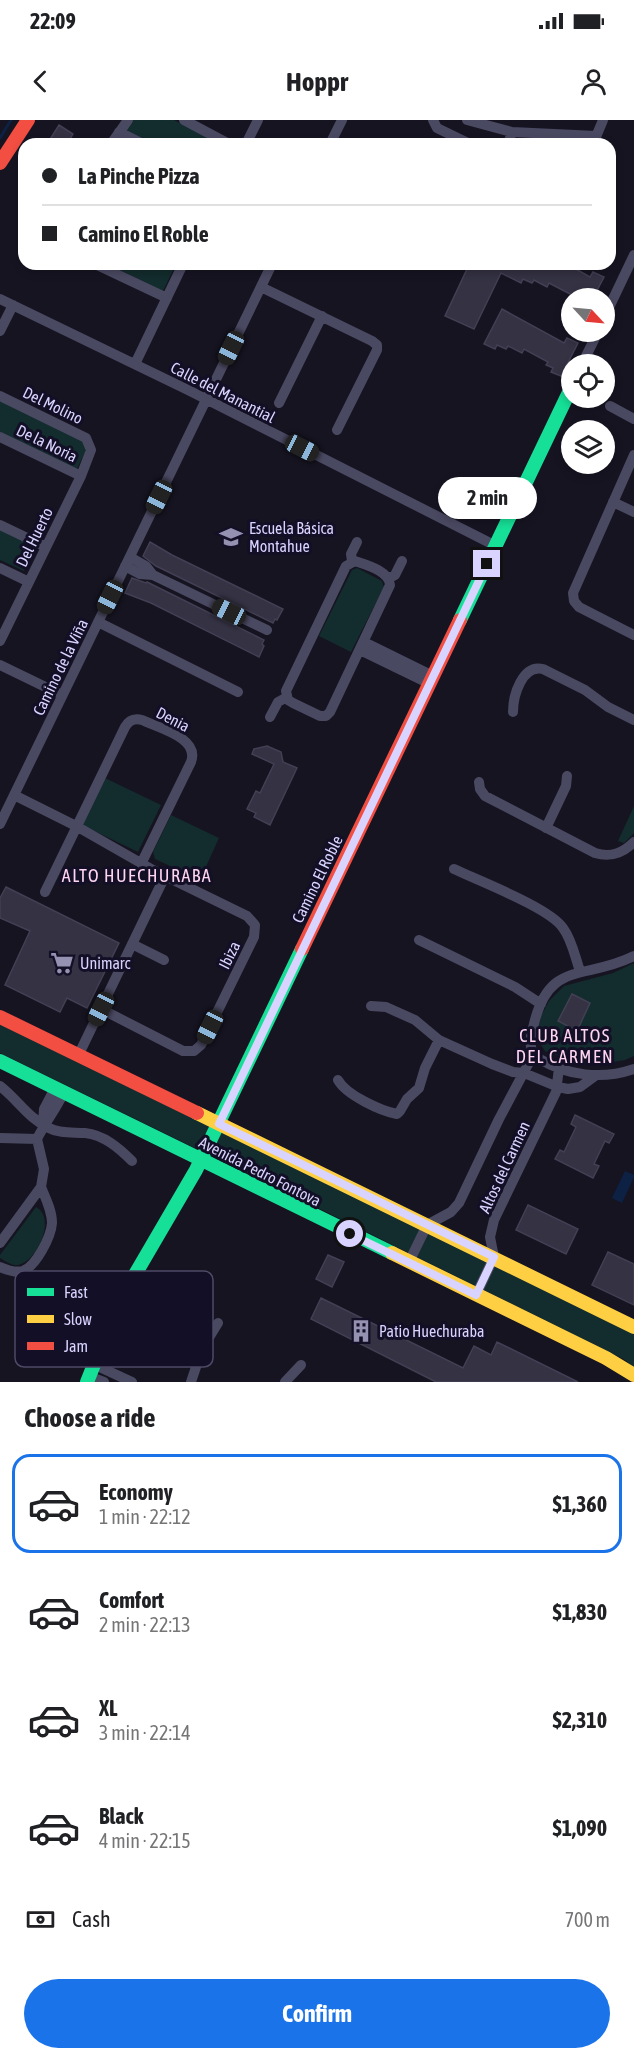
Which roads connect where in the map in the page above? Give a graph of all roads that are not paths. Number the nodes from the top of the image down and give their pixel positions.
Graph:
1 (28, 120) edge
2 (128, 120) edge
3 (184, 120) edge
4 (258, 120) edge
5 (342, 120) edge
6 (433, 120) edge
7 (467, 120) edge
8 (603, 120) edge
9 (120, 132) junction
10 (512, 132) junction
11 (116, 138) edge
12 (132, 138) edge
13 (218, 138) edge
14 (249, 138) edge
15 (333, 138) edge
16 (458, 138) edge
17 (510, 138) edge
18 (574, 138) edge
19 (595, 138) edge
20 (0, 163) edge
21 (634, 255) edge
22 (108, 270) edge
23 (180, 270) edge
24 (269, 270) edge
25 (261, 287) junction
26 (615, 295) edge
27 (167, 298) junction
28 (0, 299) edge
29 (13, 305) junction
30 (321, 316) junction
31 (0, 331) edge
32 (135, 364) junction
33 (0, 396) edge
34 (206, 400) junction
35 (279, 403) dead end
36 (562, 408) edge
37 (614, 408) edge
38 (634, 419) edge
39 (337, 430) dead end
40 (0, 437) edge
41 (90, 444) joint
42 (634, 455) edge
43 (81, 476) junction
44 (613, 502) junction
45 (634, 512) edge
46 (0, 525) edge
47 (357, 542) dead end
48 (496, 546) junction
49 (46, 547) junction
50 (352, 561) junction
51 (402, 561) dead end
52 (127, 562) junction
53 (0, 568) edge
54 (389, 578) junction
55 (29, 582) junction
56 (98, 622) junction
57 (267, 630) dead end
58 (634, 635) edge
59 (0, 641) edge
60 (362, 646) junction
61 (0, 664) edge
62 (431, 680) junction
63 (238, 692) dead end
64 (62, 696) junction
65 (286, 697) junction
66 (513, 712) dead end
67 (270, 717) dead end
68 (634, 720) edge
69 (567, 776) dead end
70 (479, 782) dead end
71 (14, 795) junction
72 (0, 824) edge
73 (76, 826) junction
74 (546, 828) junction
75 (634, 842) edge
76 (141, 864) junction
77 (454, 869) dead end
78 (165, 876) junction
79 (45, 892) dead end
80 (419, 940) dead end
81 (132, 944) junction
82 (634, 956) edge
83 (164, 960) dead end
84 (580, 971) junction
85 (541, 1004) junction
86 (371, 1006) dead end
87 (101, 1009) junction
88 (0, 1017) edge
89 (440, 1040) junction
90 (533, 1055) junction
91 (78, 1056) junction
92 (0, 1061) edge
93 (560, 1068) junction
94 (634, 1069) edge
95 (524, 1073) junction
96 (595, 1076) junction
97 (338, 1080) dead end
98 (0, 1086) edge
99 (558, 1086) junction
100 (60, 1090) junction
101 (219, 1124) junction
102 (43, 1126) junction
103 (0, 1138) edge
104 (37, 1139) junction
105 (202, 1159) junction
106 (132, 1161) dead end
107 (41, 1187) junction
108 (428, 1225) junction
109 (0, 1243) edge
110 (494, 1257) junction
111 (410, 1262) junction
112 (0, 1267) edge
113 (15, 1271) edge
114 (22, 1271) edge
115 (136, 1271) edge
116 (476, 1295) junction
117 (218, 1323) dead end
118 (634, 1327) edge
119 (213, 1331) edge
120 (301, 1365) dead end
121 (196, 1367) edge
122 (89, 1374) edge
123 (634, 1375) edge
124 (104, 1382) edge
125 (132, 1382) edge
126 (191, 1382) edge
127 (285, 1382) edge

1 - 20 street
2 - 9 street
3 - 13 street
4 - 14 street
5 - 15 street
6 - 16 street
7 - 10 street
8 - 19 street
9 - 11 street
9 - 12 street
10 - 17 street
10 - 18 street
21 - 26 street
22 - 27 street
23 - 27 street
24 - 25 street, Camino de la Viña
25 - 30 street
25 - 34 street, Camino de la Viña
27 - 32 street
28 - 29 street, Calle del Manantial
29 - 31 street
29 - 32 street, Calle del Manantial
30 - 35 street
30 - 39 street
32 - 34 street, Calle del Manantial
33 - 41 street, Del Molino
34 - 48 street, Calle del Manantial
34 - 52 street, Camino de la Viña
36 - 48 street, Camino El Roble
37 - 38 street
40 - 43 street, De la Noria
41 - 43 street, Del Huerto
42 - 44 street
43 - 49 street, Del Huerto
44 - 45 street
44 - 58 street
46 - 49 street
47 - 50 street
48 - 62 street, Camino El Roble
49 - 55 street, Del Huerto
50 - 54 street
50 - 65 street
51 - 54 street
52 - 56 street, Camino de la Viña
52 - 57 street
53 - 55 street
54 - 60 street
55 - 59 street, Del Huerto
56 - 63 street
56 - 64 street, Camino de la Viña
60 - 62 street
60 - 65 street
61 - 64 street
62 - 101 street, Camino El Roble
64 - 71 street, Camino de la Viña
65 - 67 street
66 - 68 street
69 - 74 street
70 - 74 street
71 - 72 street, Camino de la Viña
71 - 73 street, Ibiza
73 - 76 street, Ibiza
73 - 76 street, Denia
73 - 79 street
74 - 75 street
76 - 78 street, Ibiza
77 - 84 street
78 - 81 street
78 - 87 street, Ibiza
80 - 85 street
81 - 83 street
81 - 87 street
82 - 84 street, Altos del Carmen
84 - 85 street, Altos del Carmen
85 - 90 street, Altos del Carmen
86 - 89 street
87 - 91 street
88 - 91 street, Avenida Pedro Fontova
89 - 95 street
89 - 97 street
90 - 93 street
90 - 95 street, Altos del Carmen
91 - 101 street, Avenida Pedro Fontova
92 - 100 street, Avenida Pedro Fontova
93 - 96 street
93 - 99 street, Altos del Carmen
94 - 96 street
95 - 99 street
95 - 108 street, Altos del Carmen
96 - 99 street
98 - 102 street
99 - 110 street, Altos del Carmen
100 - 102 street
100 - 105 street, Avenida Pedro Fontova
101 - 105 street, Camino El Roble
101 - 108 street, Avenida Pedro Fontova
102 - 104 street
102 - 106 street
103 - 104 street
104 - 107 street
105 - 111 street, Avenida Pedro Fontova
105 - 115 street, Camino El Roble
107 - 109 street
107 - 114 street
108 - 110 street, Avenida Pedro Fontova
108 - 111 street
110 - 116 street, Altos del Carmen
110 - 118 street, Avenida Pedro Fontova
111 - 116 street, Avenida Pedro Fontova
112 - 113 street
116 - 123 street, Avenida Pedro Fontova
117 - 119 street
120 - 127 street
121 - 126 street
122 - 124 street
122 - 125 street

